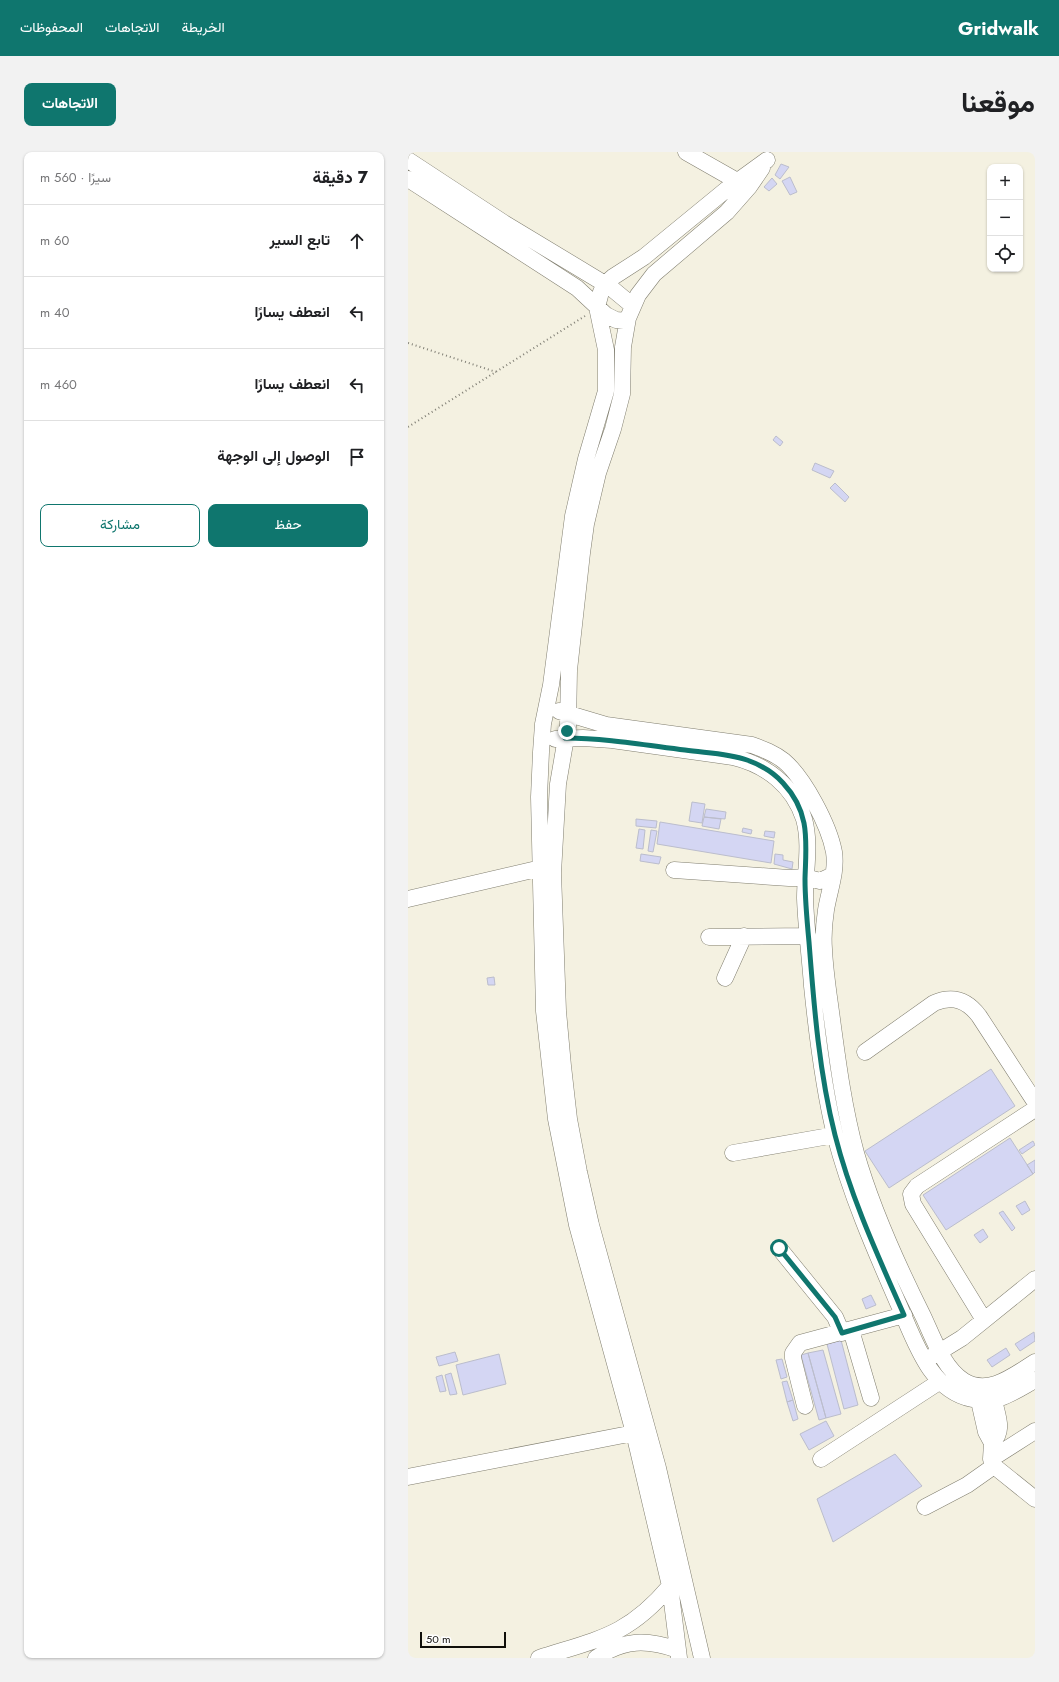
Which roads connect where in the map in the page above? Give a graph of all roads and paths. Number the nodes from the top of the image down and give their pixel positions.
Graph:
1 (686, 152) edge
2 (770, 156) edge
3 (408, 160) edge
4 (408, 179) edge
5 (737, 181) junction
6 (605, 284) junction
7 (597, 308) junction
8 (630, 314) junction
9 (408, 342) edge
10 (496, 372) junction
11 (408, 427) edge
12 (546, 712) junction
13 (568, 714) junction
14 (542, 734) junction
15 (565, 738) junction
16 (808, 852) junction
17 (834, 852) junction
18 (541, 868) junction
19 (674, 870) dead end
20 (833, 875) junction
21 (805, 877) junction
22 (408, 899) edge
23 (744, 936) junction
24 (808, 936) junction
25 (709, 937) dead end
26 (725, 978) dead end
27 (865, 1052) dead end
28 (1035, 1102) edge
29 (1035, 1109) edge
30 (835, 1135) junction
31 (733, 1152) dead end
32 (779, 1248) dead end
33 (1035, 1279) edge
34 (904, 1315) junction
35 (984, 1320) junction
36 (847, 1331) junction
37 (940, 1352) junction
38 (925, 1361) junction
39 (1035, 1362) edge
40 (1035, 1380) edge
41 (939, 1382) junction
42 (871, 1398) dead end
43 (987, 1400) junction
44 (805, 1406) dead end
45 (1035, 1431) edge
46 (634, 1433) junction
47 (993, 1456) junction
48 (821, 1459) dead end
49 (408, 1477) edge
50 (1035, 1499) edge
51 (925, 1507) dead end
52 (670, 1586) junction
53 (612, 1641) junction
54 (679, 1654) edge
55 (539, 1658) edge
56 (596, 1658) edge
57 (702, 1658) edge

1 - 5 street
2 - 5 street
2 - 8 street
3 - 6 street
4 - 7 street
5 - 6 street
6 - 7 street
6 - 8 street
7 - 8 street
7 - 10 path
7 - 12 street
8 - 13 street
9 - 10 path
10 - 11 path
12 - 13 street
12 - 14 street
13 - 15 street
13 - 17 street
14 - 15 street
14 - 18 street
15 - 16 street
15 - 57 street
16 - 17 street
16 - 21 street
17 - 20 street
18 - 22 street
18 - 46 street
19 - 21 street
20 - 21 street
20 - 37 street
21 - 24 street
23 - 24 street
23 - 25 street
23 - 26 street
24 - 30 street
27 - 28 street
29 - 35 street
30 - 31 street
30 - 34 street
32 - 36 street
33 - 35 street
34 - 36 street
34 - 38 street
35 - 37 street
36 - 42 street
36 - 44 street
37 - 38 street
37 - 39 street
38 - 41 street
40 - 43 street
41 - 43 street
41 - 48 street
43 - 47 street
45 - 47 street
46 - 49 street
46 - 52 street
47 - 50 street
47 - 51 street
52 - 53 street
52 - 54 street
53 - 54 street
53 - 55 street
53 - 56 street

